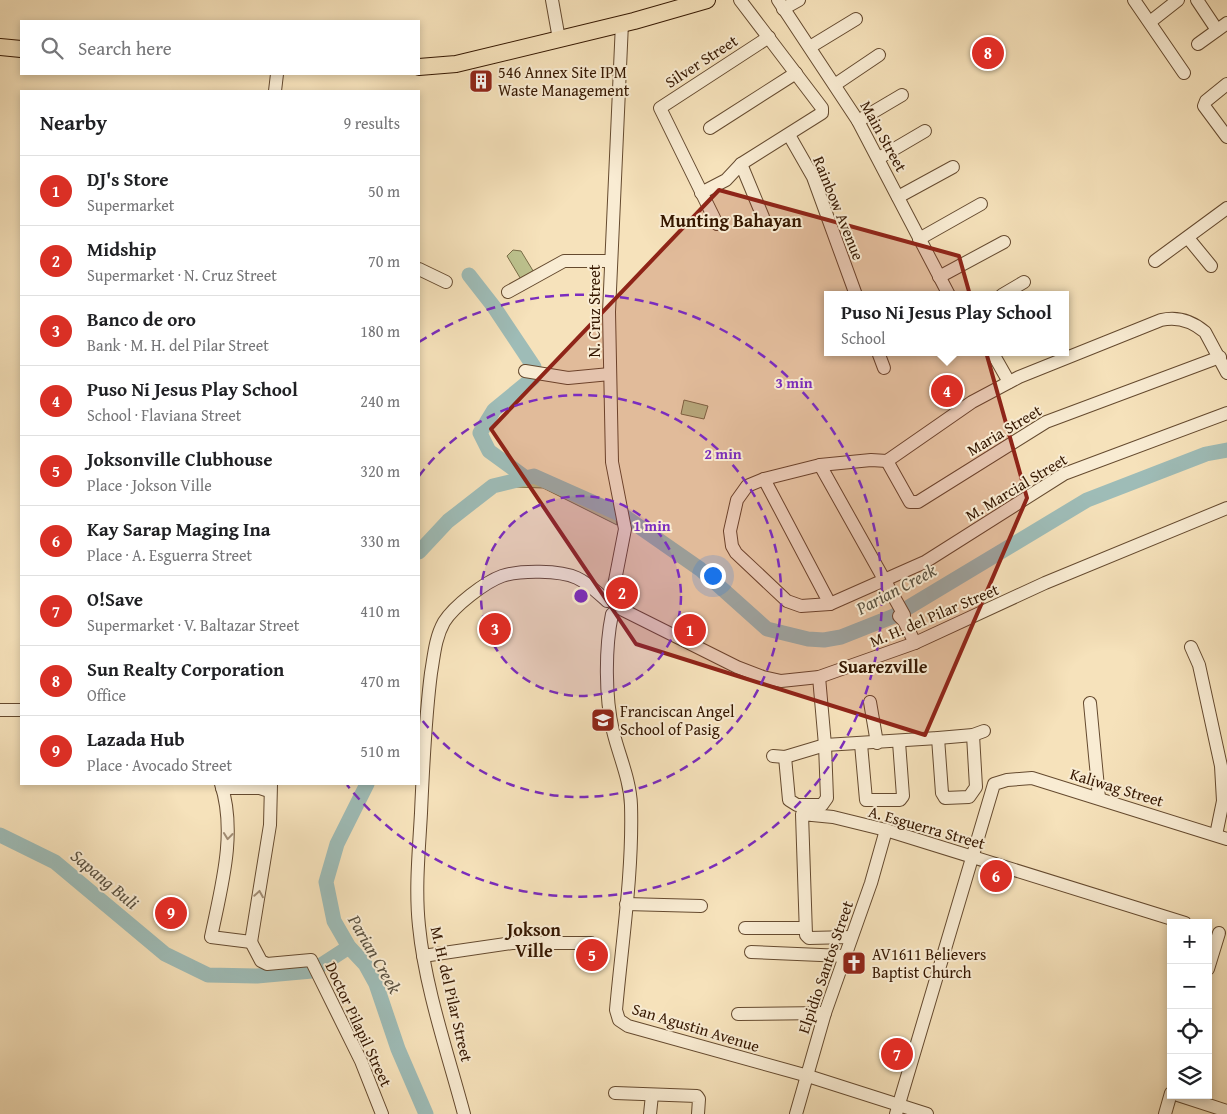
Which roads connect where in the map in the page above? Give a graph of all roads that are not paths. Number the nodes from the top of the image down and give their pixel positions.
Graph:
1 (552, 0) edge
2 (707, 0) edge
3 (740, 0) edge
4 (799, 0) edge
5 (1134, 0) edge
6 (1178, 0) edge
7 (1197, 0) edge
8 (781, 4) edge
9 (856, 19) dead end
10 (1150, 22) junction
11 (622, 24) junction
12 (1222, 26) edge
13 (769, 36) junction
14 (559, 39) junction
15 (1198, 44) dead end
16 (0, 47) edge
17 (810, 47) junction
18 (20, 48) edge
19 (879, 55) dead end
20 (420, 67) edge
21 (796, 73) junction
22 (1184, 73) dead end
23 (277, 75) edge
24 (836, 84) junction
25 (1227, 84) edge
26 (275, 90) edge
27 (902, 95) dead end
28 (858, 121) junction
29 (710, 128) dead end
30 (925, 131) dead end
31 (789, 136) junction
32 (1227, 137) edge
33 (878, 158) junction
34 (741, 164) junction
35 (953, 167) dead end
36 (701, 192) junction
37 (898, 197) junction
38 (982, 204) dead end
39 (1225, 214) edge
40 (764, 218) dead end
41 (717, 224) dead end
42 (1188, 238) junction
43 (919, 239) junction
44 (1004, 242) dead end
45 (610, 261) junction
46 (1155, 261) dead end
47 (1210, 266) dead end
48 (420, 269) edge
49 (939, 277) junction
50 (446, 282) dead end
51 (1024, 282) dead end
52 (855, 291) edge
53 (946, 291) edge
54 (1009, 291) edge
55 (508, 292) dead end
56 (1069, 354) edge
57 (880, 356) edge
58 (994, 356) edge
59 (1063, 356) edge
60 (1220, 357) junction
61 (884, 368) dead end
62 (530, 372) dead end
63 (1227, 373) edge
64 (610, 374) junction
65 (1009, 382) junction
66 (1227, 413) edge
67 (887, 461) junction
68 (820, 465) junction
69 (764, 479) junction
70 (1227, 508) edge
71 (883, 580) junction
72 (610, 599) junction
73 (830, 604) junction
74 (618, 612) junction
75 (915, 644) junction
76 (1191, 646) dead end
77 (819, 677) junction
78 (870, 702) dead end
79 (1090, 703) dead end
80 (0, 710) edge
81 (20, 710) edge
82 (938, 738) junction
83 (899, 742) junction
84 (878, 743) junction
85 (860, 744) junction
86 (825, 745) junction
87 (222, 786) edge
88 (270, 787) edge
89 (1099, 798) junction
90 (886, 830) junction
91 (1222, 837) edge
92 (974, 857) junction
93 (626, 904) junction
94 (701, 906) dead end
95 (1172, 919) edge
96 (745, 928) dead end
97 (804, 928) junction
98 (1218, 933) edge
99 (851, 937) junction
100 (251, 942) junction
101 (591, 943) dead end
102 (751, 952) dead end
103 (424, 956) junction
104 (844, 956) junction
105 (1209, 964) edge
106 (825, 1013) junction
107 (738, 1014) dead end
108 (808, 1076) junction
109 (615, 1094) dead end
110 (652, 1095) junction
111 (1169, 1099) edge
112 (1190, 1099) edge
113 (897, 1110) edge
114 (1227, 1111) edge
115 (382, 1114) edge
116 (464, 1114) edge
117 (650, 1114) edge
118 (698, 1114) edge
119 (796, 1114) edge
120 (927, 1114) edge
121 (1164, 1114) edge

1 - 14 street
2 - 11 main road
3 - 13 street
4 - 8 street
5 - 10 street
6 - 10 street
7 - 12 street
8 - 17 street, Main Street
9 - 17 street
10 - 22 street
11 - 14 main road
11 - 45 street, N. Cruz Street
12 - 15 street
13 - 21 street
13 - 36 street, Silver Street
14 - 20 main road
16 - 18 main road
17 - 24 street, Main Street
19 - 24 street
21 - 29 street
21 - 31 street
23 - 26 street
24 - 28 street, Main Street
25 - 32 street
27 - 28 street
28 - 33 street, Main Street
30 - 33 street
31 - 34 street
31 - 52 street, Rainbow Avenue
33 - 37 street, Main Street
34 - 36 street
34 - 40 street
35 - 37 street
36 - 41 street, Silver Street
37 - 43 street, Main Street
38 - 43 street
39 - 42 street
42 - 46 street
42 - 47 street
43 - 49 street, Main Street
44 - 49 street
45 - 55 street
45 - 64 street, N. Cruz Street
48 - 50 street
49 - 53 street, Main Street
51 - 54 street
56 - 60 street
57 - 61 street
58 - 65 street
59 - 65 street
60 - 63 street
60 - 67 street, Maria Street
62 - 64 street
64 - 72 street, N. Cruz Street
65 - 67 street
66 - 71 street, M. Marcial Street
67 - 68 street, M. Marcial Street
68 - 69 street, M. Marcial Street
68 - 71 street
69 - 73 street
69 - 73 street, M. Marcial Street
70 - 75 street, M. H. del Pilar Street
71 - 73 street, M. Marcial Street
71 - 75 street
72 - 74 street, M. H. del Pilar Street
72 - 103 street, M. H. del Pilar Street
74 - 77 street, M. H. del Pilar Street
74 - 93 street, San Agustin Avenue
75 - 77 street, M. H. del Pilar Street
76 - 91 street
77 - 86 street
78 - 84 street
79 - 89 street
80 - 81 street
82 - 82 street
82 - 83 street
83 - 84 street
83 - 85 street
84 - 85 street
85 - 86 street
86 - 86 street
87 - 88 street
87 -> 100 street
100 -> 88 street
89 - 91 street, Kaliwag Street
89 - 92 street, Kaliwag Street
90 - 92 street, A. Esguerra Street
90 - 97 street, A. Esguerra Street
90 - 99 street, Elpidio Santos Street
92 - 95 street, A. Esguerra Street
92 - 113 street
93 - 94 street
93 - 108 street, San Agustin Avenue
96 - 97 street
97 - 99 street
98 - 105 street
99 - 104 street, Elpidio Santos Street
100 - 115 street, Doctor Pilapil Street
101 - 103 street
102 - 104 street
103 - 116 street, M. H. del Pilar Street
104 - 106 street, Elpidio Santos Street
106 - 107 street
106 - 108 street, Elpidio Santos Street
108 - 113 street, San Agustin Avenue
108 - 119 street, Elpidio Santos Street
109 - 110 street
110 - 117 street
110 - 118 street
111 - 121 street
112 - 114 street
113 - 120 street, San Agustin Avenue

